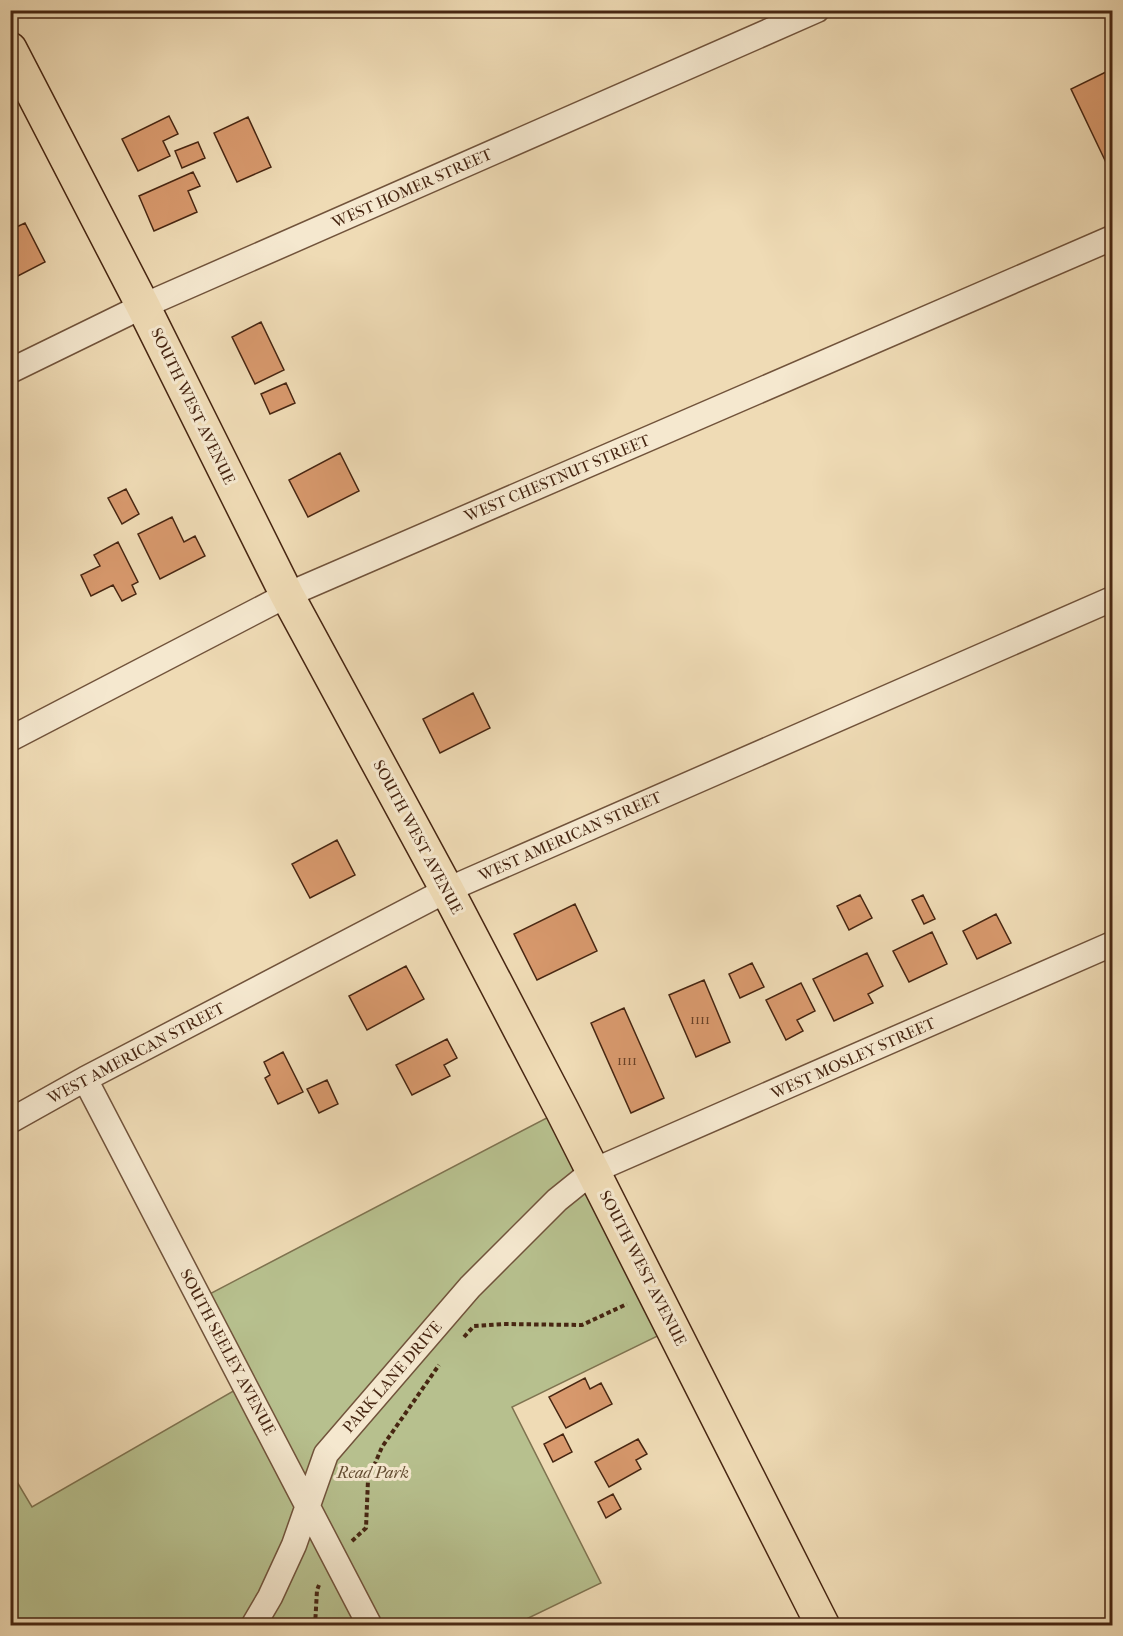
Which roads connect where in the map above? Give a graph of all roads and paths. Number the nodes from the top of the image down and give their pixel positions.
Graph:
1 (817, 10) edge
2 (10, 49) edge
3 (1113, 238) edge
4 (143, 306) junction
5 (10, 371) edge
6 (287, 595) junction
7 (1113, 599) edge
8 (10, 739) edge
9 (447, 890) junction
10 (1113, 944) edge
11 (85, 1079) junction
12 (10, 1121) edge
13 (593, 1171) junction
14 (655, 1291) junction
15 (460, 1341) dead end
16 (440, 1365) dead end
17 (307, 1503) junction
18 (335, 1557) junction
19 (253, 1626) edge
20 (315, 1626) edge
21 (370, 1626) edge
22 (823, 1626) edge

1 - 4 street, WEST HOMER STREET
2 - 4 main road, SOUTH WEST AVENUE
3 - 6 street, WEST CHESTNUT STREET
4 - 5 street, WEST HOMER STREET
4 - 6 main road, SOUTH WEST AVENUE
6 - 8 street, WEST CHESTNUT STREET
6 - 9 main road, SOUTH WEST AVENUE
7 - 9 street, WEST AMERICAN STREET
9 - 11 street, WEST AMERICAN STREET
9 - 13 main road, SOUTH WEST AVENUE
10 - 13 street, WEST MOSLEY STREET
11 - 12 street, WEST AMERICAN STREET
11 - 17 street, SOUTH SEELEY AVENUE
13 - 14 main road, SOUTH WEST AVENUE
13 - 17 street, PARK LANE DRIVE
14 - 15 path
14 - 22 main road, SOUTH WEST AVENUE
16 - 18 path
17 - 18 street, SOUTH SEELEY AVENUE
17 - 19 street, PARK LANE DRIVE
18 - 20 path
18 - 21 street, SOUTH SEELEY AVENUE

